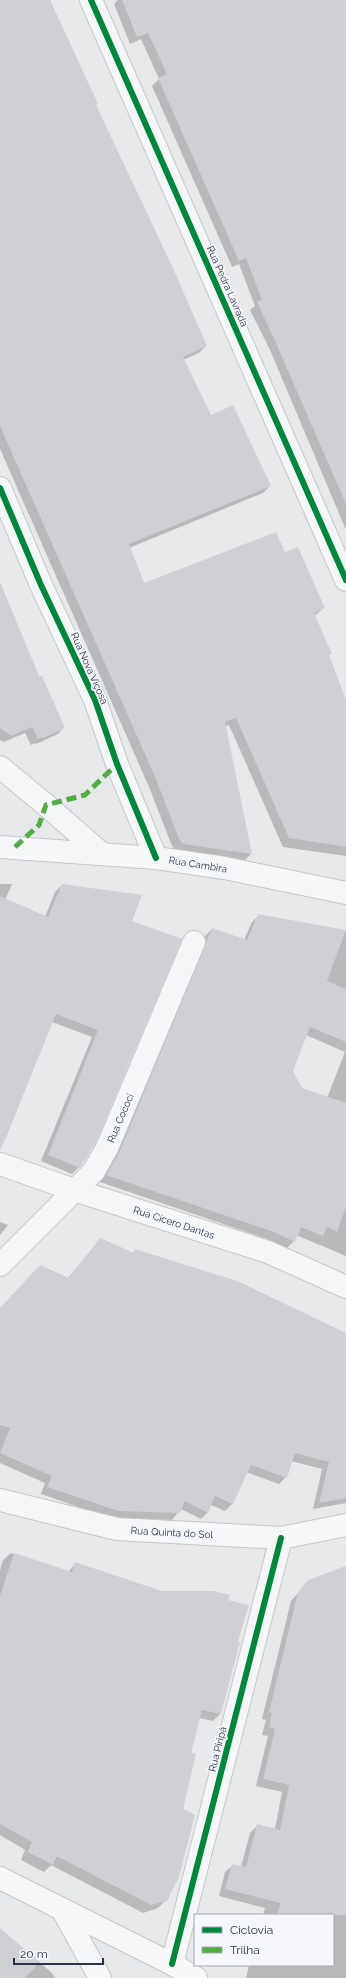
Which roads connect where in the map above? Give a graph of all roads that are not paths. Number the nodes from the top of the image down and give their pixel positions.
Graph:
1 (91, 0) edge
2 (0, 488) edge
3 (346, 580) edge
4 (0, 767) edge
5 (0, 846) edge
6 (102, 854) junction
7 (156, 858) junction
8 (346, 893) edge
9 (194, 942) dead end
10 (0, 1164) edge
11 (74, 1190) junction
12 (0, 1265) edge
13 (346, 1287) edge
14 (0, 1500) edge
15 (346, 1525) edge
16 (281, 1538) junction
17 (0, 1878) edge
18 (62, 1909) junction
19 (172, 1964) junction
20 (100, 1978) edge
21 (196, 1978) edge

1 - 3 street, Rua Pedra Lavrada
2 - 7 street, Rua Nova Viçosa
4 - 6 street
5 - 6 street, Rua Cambira
6 - 7 street, Rua Cambira
7 - 8 street, Rua Cambira
9 - 11 street, Rua Cococi
10 - 11 street, Rua Cícero Dantas
11 - 12 street, Rua Cococi
11 - 13 street, Rua Cícero Dantas
14 - 16 street, Rua Quinta do Sol
15 - 16 street, Rua Quinta do Sol
16 - 19 street, Rua Piripá
17 - 18 main road
18 - 19 main road
18 - 20 street
19 - 21 main road

